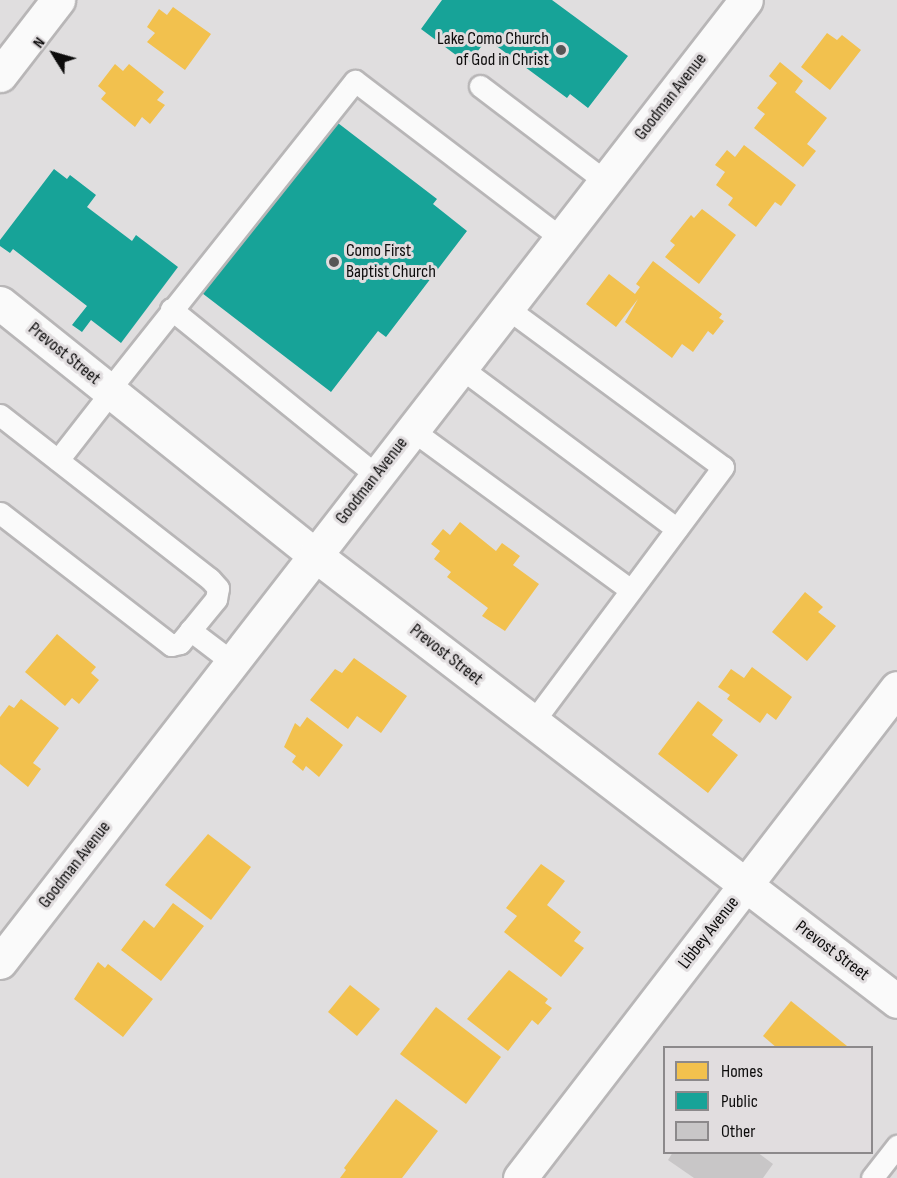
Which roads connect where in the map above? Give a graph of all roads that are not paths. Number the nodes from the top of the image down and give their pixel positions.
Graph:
1 (58, 0) edge
2 (746, 0) edge
3 (0, 75) edge
4 (480, 86) dead end
5 (605, 181) junction
6 (561, 238) junction
7 (0, 303) edge
8 (507, 308) junction
9 (171, 309) junction
10 (460, 368) junction
11 (110, 391) junction
12 (0, 415) edge
13 (412, 430) junction
14 (58, 460) junction
15 (376, 476) junction
16 (0, 513) edge
17 (677, 530) junction
18 (315, 555) junction
19 (631, 590) junction
20 (190, 630) junction
21 (232, 662) junction
22 (897, 688) edge
23 (533, 722) junction
24 (746, 885) junction
25 (0, 962) edge
26 (897, 1001) edge
27 (897, 1146) edge
28 (520, 1178) edge
29 (872, 1178) edge

1 - 3 street
2 - 5 street, Goodman Avenue
4 - 5 lane
5 - 6 street, Goodman Avenue
6 - 8 street, Goodman Avenue
6 - 9 lane
7 - 11 street, Prevost Street
8 - 10 street, Goodman Avenue
8 - 17 lane
9 - 11 lane
9 - 15 lane
10 - 13 street, Goodman Avenue
10 - 17 lane
11 - 14 lane
11 - 18 street, Prevost Street
12 - 14 lane
13 - 15 street, Goodman Avenue
13 - 19 lane
14 - 20 lane
15 - 18 street, Goodman Avenue
16 - 20 lane
17 - 19 lane
18 - 21 street, Goodman Avenue
18 - 23 street, Prevost Street
19 - 23 lane
20 - 21 lane
21 - 25 street, Goodman Avenue
22 - 24 street, Libbey Avenue
23 - 24 street, Prevost Street
24 - 26 street, Prevost Street
24 - 28 street, Libbey Avenue
27 - 29 lane

